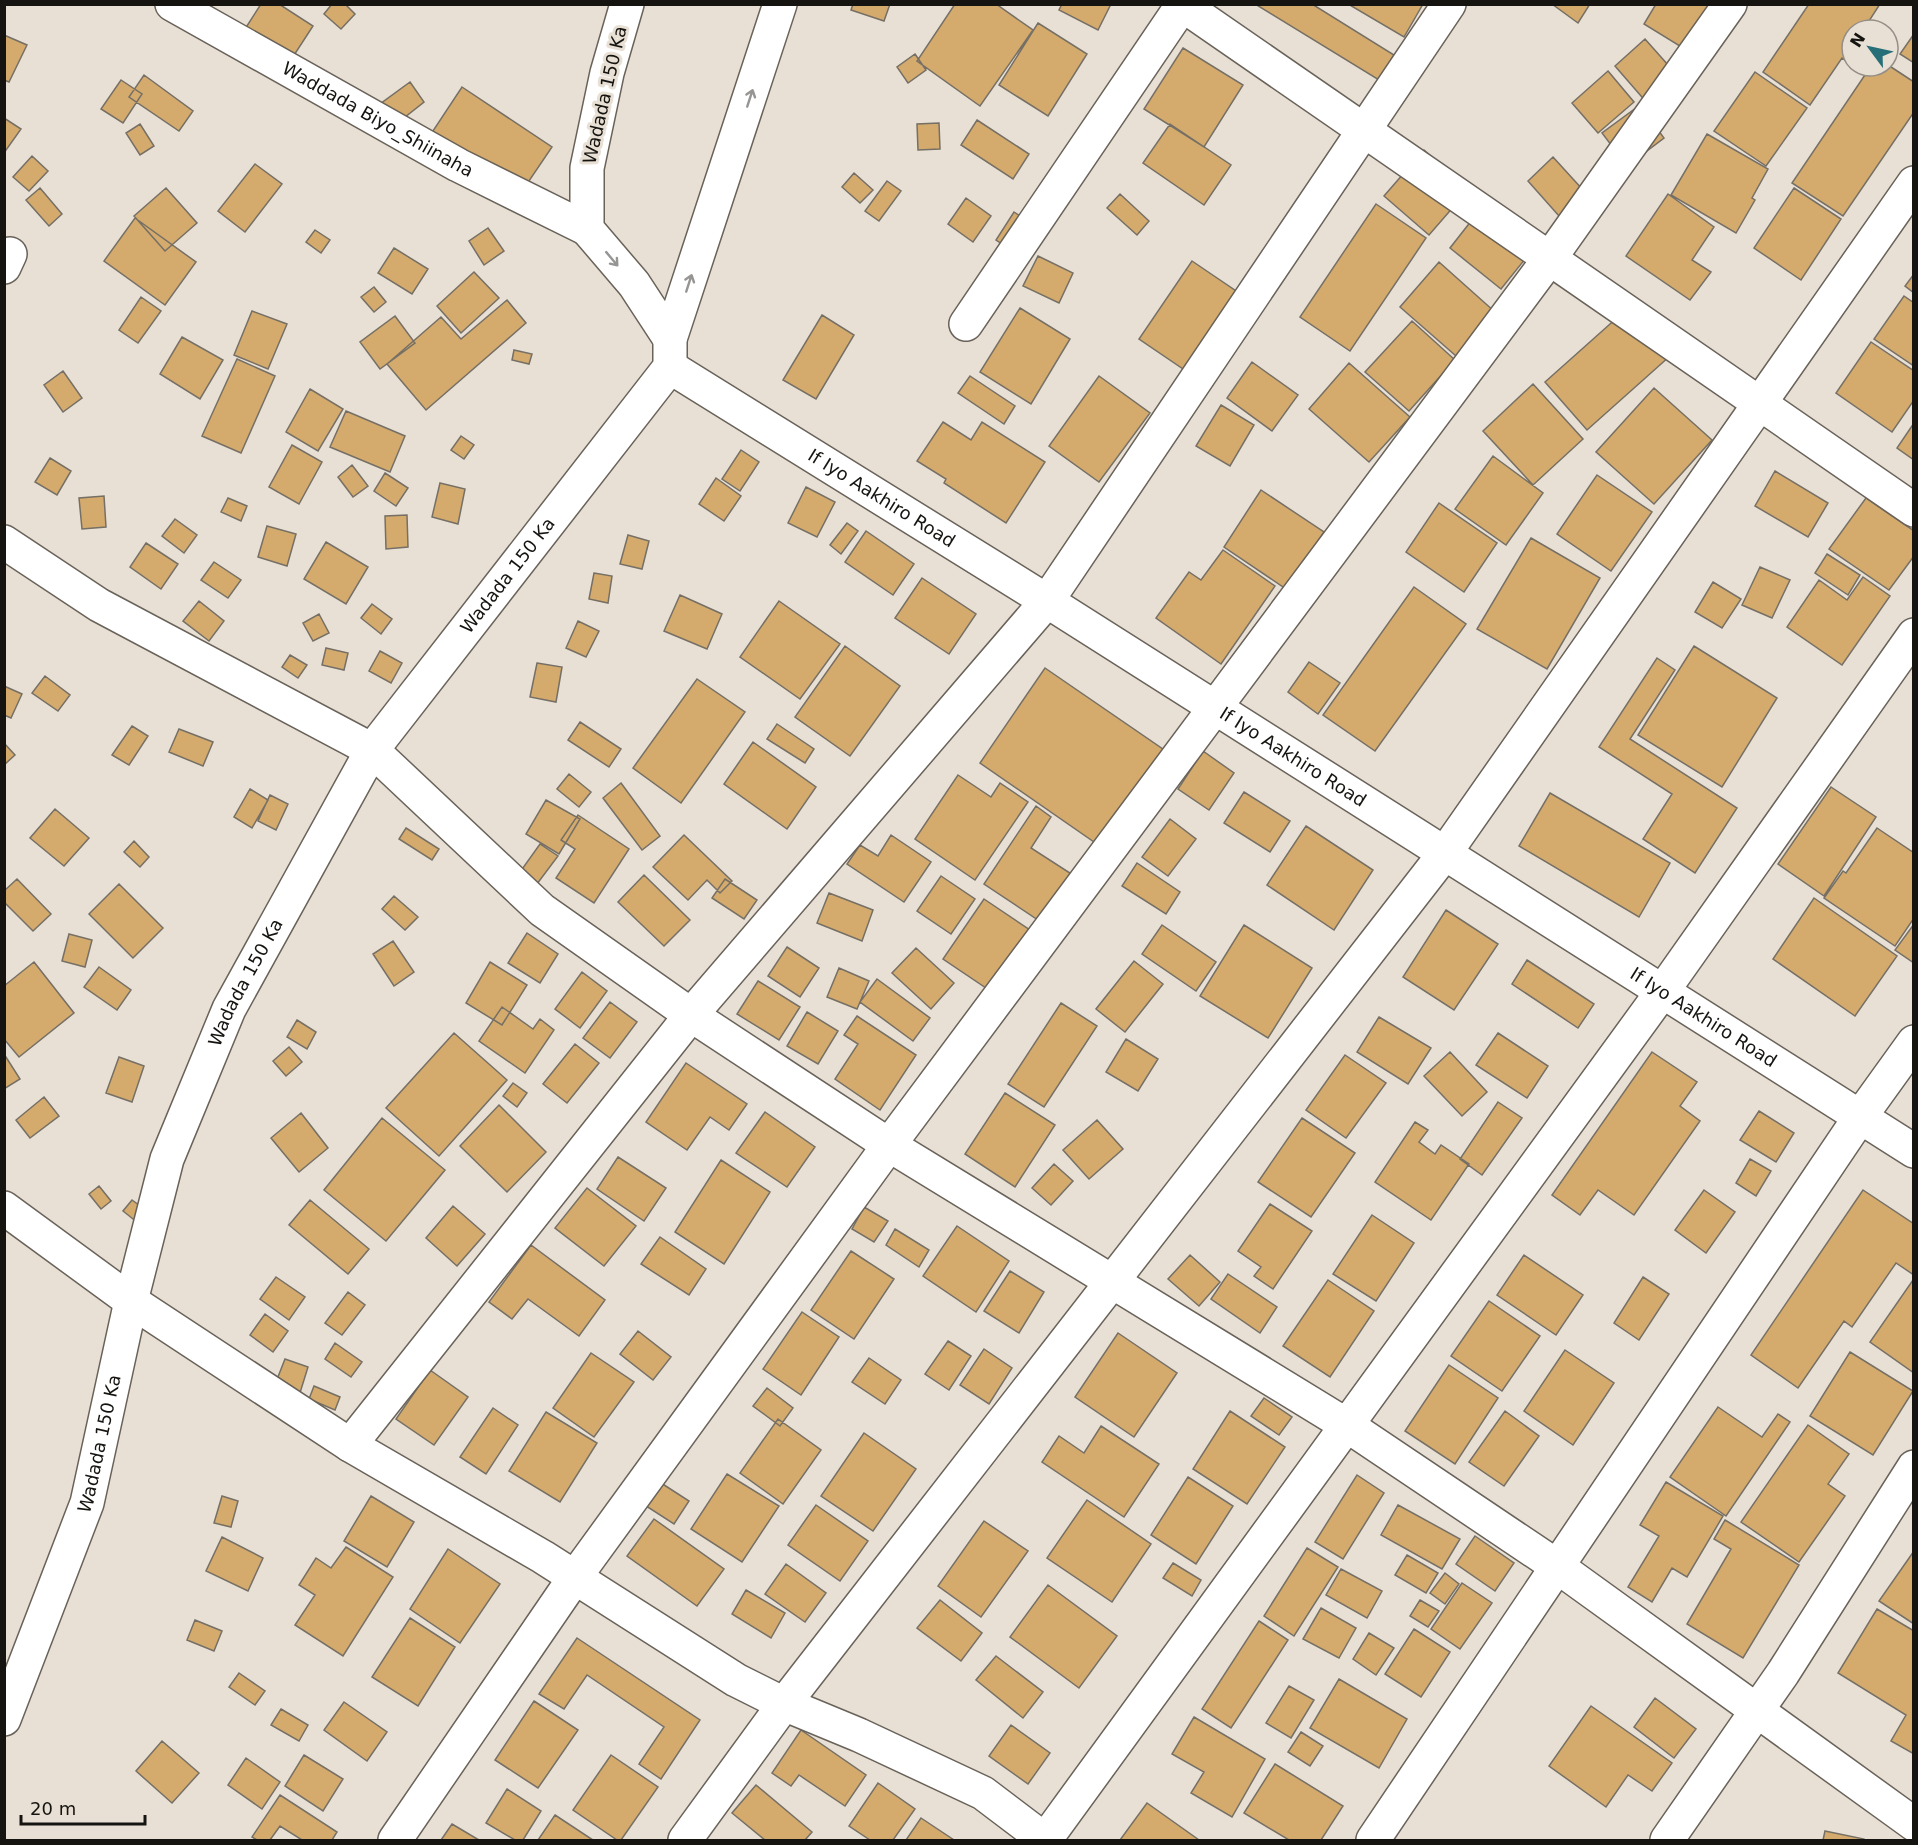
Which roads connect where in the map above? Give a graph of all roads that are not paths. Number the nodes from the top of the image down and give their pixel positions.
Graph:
1 (171, 4) edge
2 (627, 4) edge
3 (780, 4) edge
4 (1449, 4) edge
5 (1730, 4) edge
6 (1182, 5) edge
7 (1363, 130) junction
8 (1914, 183) edge
9 (587, 229) junction
10 (1550, 258) junction
11 (966, 324) dead end
12 (670, 353) junction
13 (1760, 403) junction
14 (1914, 510) edge
15 (4, 542) edge
16 (1047, 601) junction
17 (1914, 635) edge
18 (1215, 707) junction
19 (372, 750) junction
20 (1444, 853) junction
21 (1662, 992) junction
22 (691, 1015) junction
23 (1914, 1042) edge
24 (1860, 1117) junction
25 (889, 1145) junction
26 (1914, 1151) edge
27 (4, 1208) edge
28 (1113, 1281) junction
29 (131, 1301) junction
30 (1348, 1426) junction
31 (350, 1445) junction
32 (1914, 1467) edge
33 (1558, 1567) junction
34 (575, 1577) junction
35 (784, 1704) junction
36 (1758, 1711) junction
37 (4, 1719) edge
38 (1914, 1824) edge
39 (395, 1840) edge
40 (685, 1840) edge
41 (1045, 1840) edge
42 (1373, 1840) edge
43 (1667, 1840) edge

1 - 9 street, Waddada Biyo_Shiinaha
2 - 9 street, Wadada 150 Ka
12 -> 3 street, Wadada 150 Ka
4 - 7 street
5 - 10 street
6 - 7 street
6 - 11 street
7 - 10 street
7 - 16 street
8 - 13 street
9 -> 12 street
10 - 13 street
10 - 18 street
12 - 16 street, If Iyo Aakhiro Road
12 - 19 street, Wadada 150 Ka
13 - 14 street
13 - 20 street
15 - 19 street
16 - 18 street, If Iyo Aakhiro Road
16 - 22 street
17 - 21 street
18 - 20 street, If Iyo Aakhiro Road
18 - 25 street
19 - 22 street
19 - 29 street, Wadada 150 Ka
20 - 21 street, If Iyo Aakhiro Road
20 - 28 street
21 - 24 street, If Iyo Aakhiro Road
21 - 30 street
22 - 25 street
22 - 31 street
23 - 24 street
24 - 26 street, If Iyo Aakhiro Road
24 - 33 street
25 - 28 street
25 - 34 street
27 - 29 street
28 - 30 street
28 - 35 street
29 - 31 street
29 - 37 street, Wadada 150 Ka
30 - 33 street
30 - 41 street
31 - 34 street
32 - 36 street
33 - 36 street
33 - 42 street
34 - 35 street
34 - 39 street
35 - 40 street
35 - 41 street
36 - 38 street
36 - 43 street

